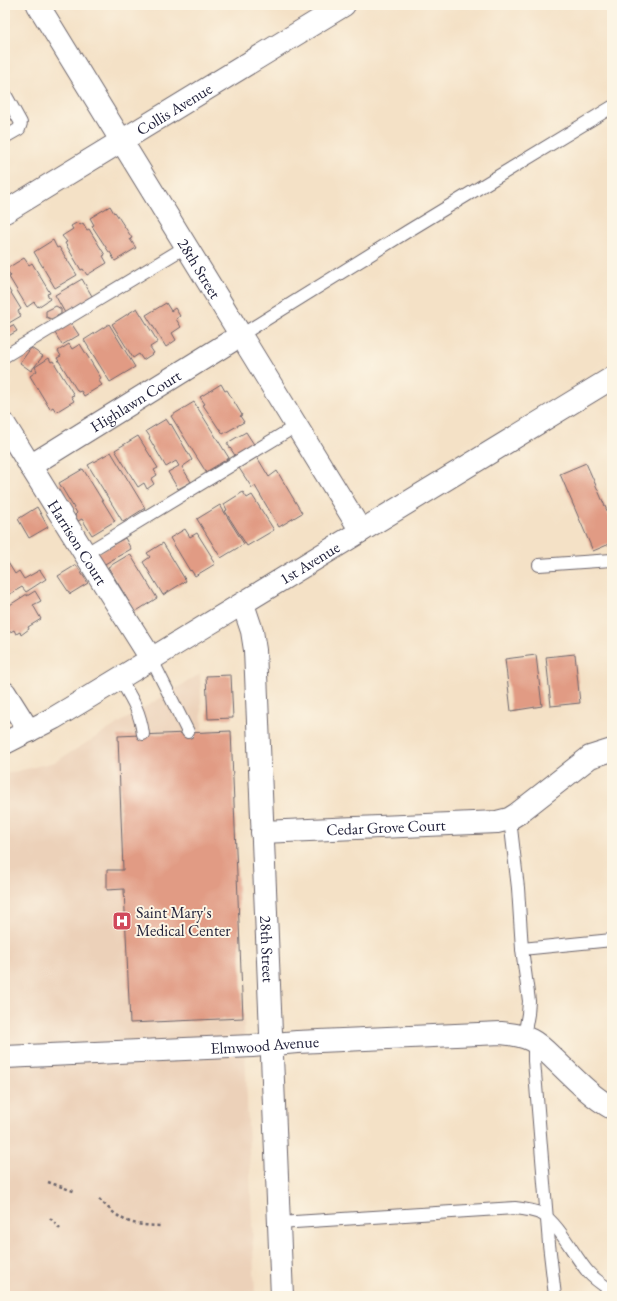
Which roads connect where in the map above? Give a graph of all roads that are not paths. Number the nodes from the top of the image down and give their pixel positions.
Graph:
1 (38, 5) edge
2 (344, 5) edge
3 (5, 94) edge
4 (612, 107) edge
5 (5, 137) edge
6 (121, 141) junction
7 (5, 212) edge
8 (187, 246) junction
9 (240, 335) junction
10 (5, 356) edge
11 (612, 378) edge
12 (5, 425) edge
13 (296, 426) junction
14 (30, 466) junction
15 (361, 531) junction
16 (85, 554) junction
17 (612, 560) edge
18 (539, 565) dead end
19 (243, 604) junction
20 (152, 660) junction
21 (120, 679) junction
22 (5, 693) edge
23 (29, 731) junction
24 (188, 732) dead end
25 (143, 734) dead end
26 (5, 743) edge
27 (612, 750) edge
28 (509, 819) junction
29 (262, 832) junction
30 (612, 940) edge
31 (522, 949) junction
32 (531, 1040) junction
33 (272, 1044) junction
34 (5, 1057) edge
35 (612, 1108) edge
36 (547, 1219) junction
37 (279, 1222) junction
38 (612, 1291) edge
39 (282, 1296) edge
40 (555, 1296) edge

1 - 6 street, 28th Street
2 - 6 street, Collis Avenue
3 - 5 lane
4 - 9 lane
6 - 7 street, Collis Avenue
6 - 8 street, 28th Street
8 - 9 street, 28th Street
8 - 10 lane
9 - 13 street, 28th Street
9 - 14 street, Highlawn Court
11 - 15 street, 1st Avenue
12 - 14 street, Harrison Court
13 - 15 street, 28th Street
13 - 16 lane
14 - 16 street, Harrison Court
15 - 19 street, 1st Avenue
16 - 20 street, Harrison Court
17 - 18 lane
19 - 20 street, 1st Avenue
19 - 29 street, 28th Street
20 - 21 street, 1st Avenue
20 - 24 lane
21 - 23 street, 1st Avenue
21 - 25 lane
22 - 23 street
23 - 26 street, 1st Avenue
27 - 28 street
28 - 29 street, Cedar Grove Court
28 - 31 lane
29 - 33 street, 28th Street
30 - 31 lane
31 - 32 lane
32 - 33 street, Elmwood Avenue
32 - 35 street
32 - 36 lane
33 - 34 street, Elmwood Avenue
33 - 37 street, 28th Street
36 - 37 lane
36 - 38 lane
36 - 40 lane
37 - 39 street, 28th Street

